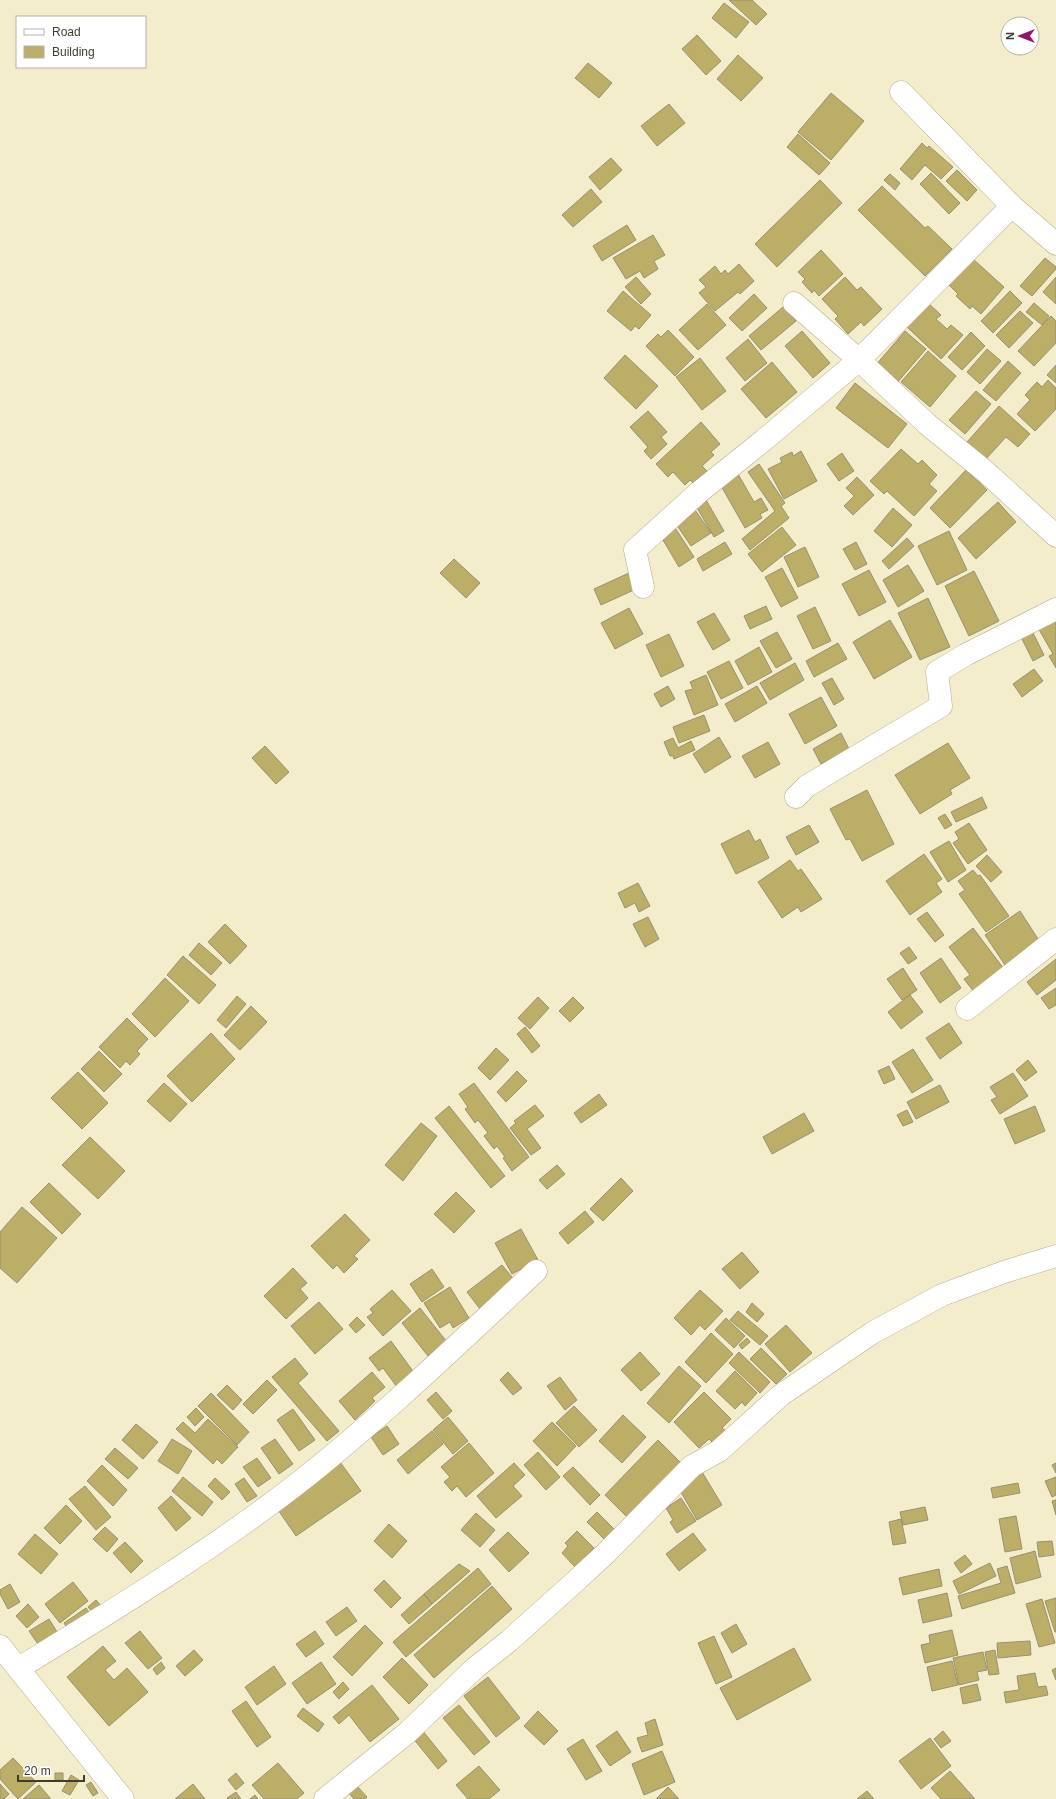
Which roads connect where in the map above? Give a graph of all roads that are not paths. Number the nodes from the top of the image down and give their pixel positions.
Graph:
1 (901, 92) dead end
2 (1012, 206) junction
3 (1056, 244) edge
4 (794, 303) dead end
5 (859, 360) junction
6 (1056, 536) edge
7 (643, 587) dead end
8 (1056, 609) edge
9 (796, 797) dead end
10 (1056, 939) edge
11 (967, 1010) dead end
12 (1056, 1256) edge
13 (536, 1271) dead end
14 (0, 1646) edge
15 (19, 1668) junction
16 (123, 1799) edge
17 (325, 1799) edge

1 - 2 street
2 - 3 street
2 - 5 street
4 - 5 street
5 - 6 street
5 - 7 street
8 - 9 street
10 - 11 street
12 - 17 street
13 - 15 street
14 - 15 street
15 - 16 street

